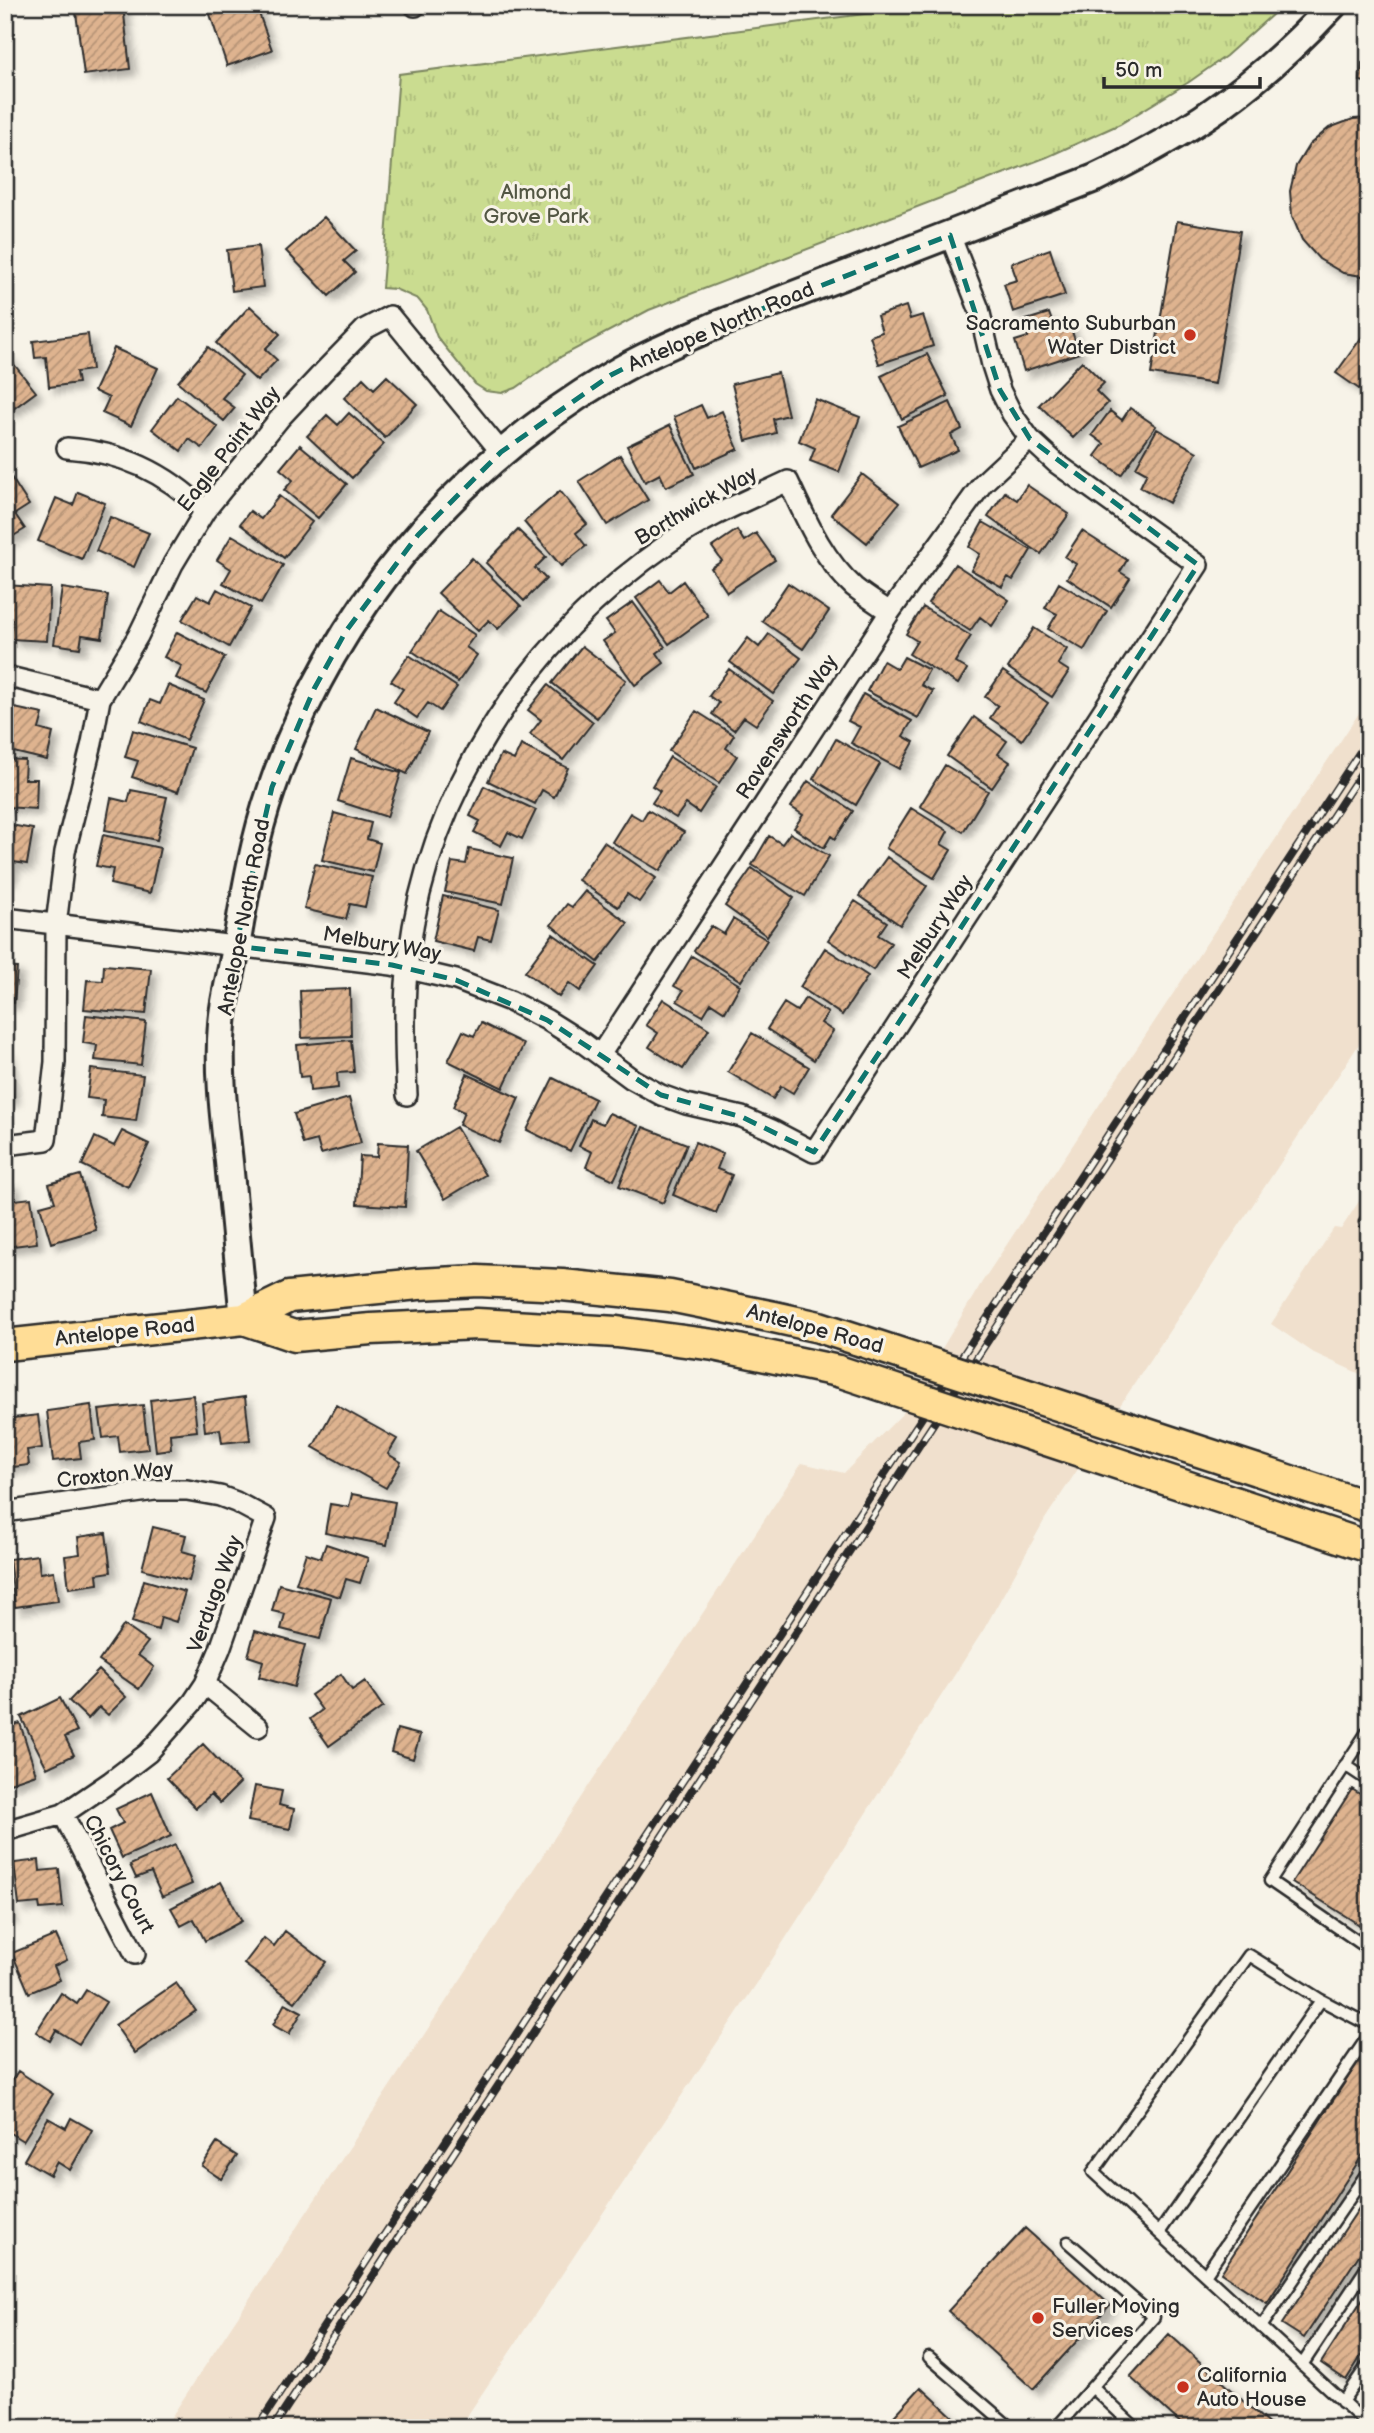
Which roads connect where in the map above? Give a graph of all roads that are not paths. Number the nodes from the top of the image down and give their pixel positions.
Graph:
1 (1334, 5) edge
2 (950, 235) junction
3 (1030, 439) junction
4 (67, 447) dead end
5 (501, 452) junction
6 (205, 511) junction
7 (890, 612) junction
8 (5, 676) edge
9 (100, 699) junction
10 (5, 918) edge
11 (56, 925) junction
12 (236, 946) junction
13 (408, 968) junction
14 (600, 1055) junction
15 (407, 1095) dead end
16 (5, 1145) edge
17 (1369, 1216) edge
18 (1369, 1225) edge
19 (244, 1319) junction
20 (5, 1345) edge
21 (1369, 1507) edge
22 (5, 1512) edge
23 (266, 1518) joint
24 (1369, 1547) edge
25 (205, 1684) junction
26 (258, 1727) dead end
27 (1369, 1729) edge
28 (1345, 1765) junction
29 (1369, 1781) edge
30 (63, 1814) junction
31 (5, 1831) edge
32 (1369, 1949) edge
33 (135, 1954) dead end
34 (1321, 2000) junction
35 (1369, 2025) edge
36 (1369, 2035) edge
37 (1369, 2170) edge
38 (1159, 2233) junction
39 (1068, 2242) dead end
40 (1369, 2264) edge
41 (1205, 2275) junction
42 (1261, 2327) junction
43 (929, 2357) dead end
44 (1369, 2363) edge
45 (1301, 2365) junction
46 (1092, 2387) junction
47 (1342, 2402) junction
48 (1369, 2426) edge
49 (1011, 2428) edge
50 (1056, 2428) edge
51 (1136, 2428) edge

1 - 2 main road, Antelope North Road
2 - 3 street, Melbury Way
2 - 5 main road, Antelope North Road
3 - 7 street, Ravensworth Way
3 - 14 street, Melbury Way
4 - 6 street
5 - 6 street, Eagle Point Way
5 - 12 main road, Antelope North Road
6 - 9 street, Eagle Point Way
7 - 13 street, Borthwick Way
7 - 14 street, Ravensworth Way
8 - 9 street
9 - 11 street, Eagle Point Way
10 - 11 street, Melbury Way
11 - 12 street, Melbury Way
11 - 16 street, Eagle Point Way
12 - 13 street, Melbury Way
12 - 19 main road, Antelope North Road
13 - 14 street, Melbury Way
13 - 15 street
17 - 18 lane
19 - 20 main road, Antelope Road
19 - 21 main road, Antelope Road, bridge
19 - 24 main road, Antelope Road, bridge
22 - 23 street, Croxton Way
23 - 25 street, Verdugo Way
25 - 26 street, Verdugo Way
25 - 30 street, Verdugo Way
27 - 28 lane
28 - 29 lane
28 - 32 lane
30 - 31 street, Verdugo Way
30 - 33 street, Chicory Court
34 - 35 lane
34 - 38 lane
34 - 38 lane
36 - 41 lane
37 - 42 lane
38 - 41 lane
39 - 46 lane
40 - 45 lane
41 - 42 lane
42 - 45 lane
43 - 49 lane
44 - 47 lane
45 - 47 lane
46 - 50 lane
46 - 51 lane
47 - 48 lane

